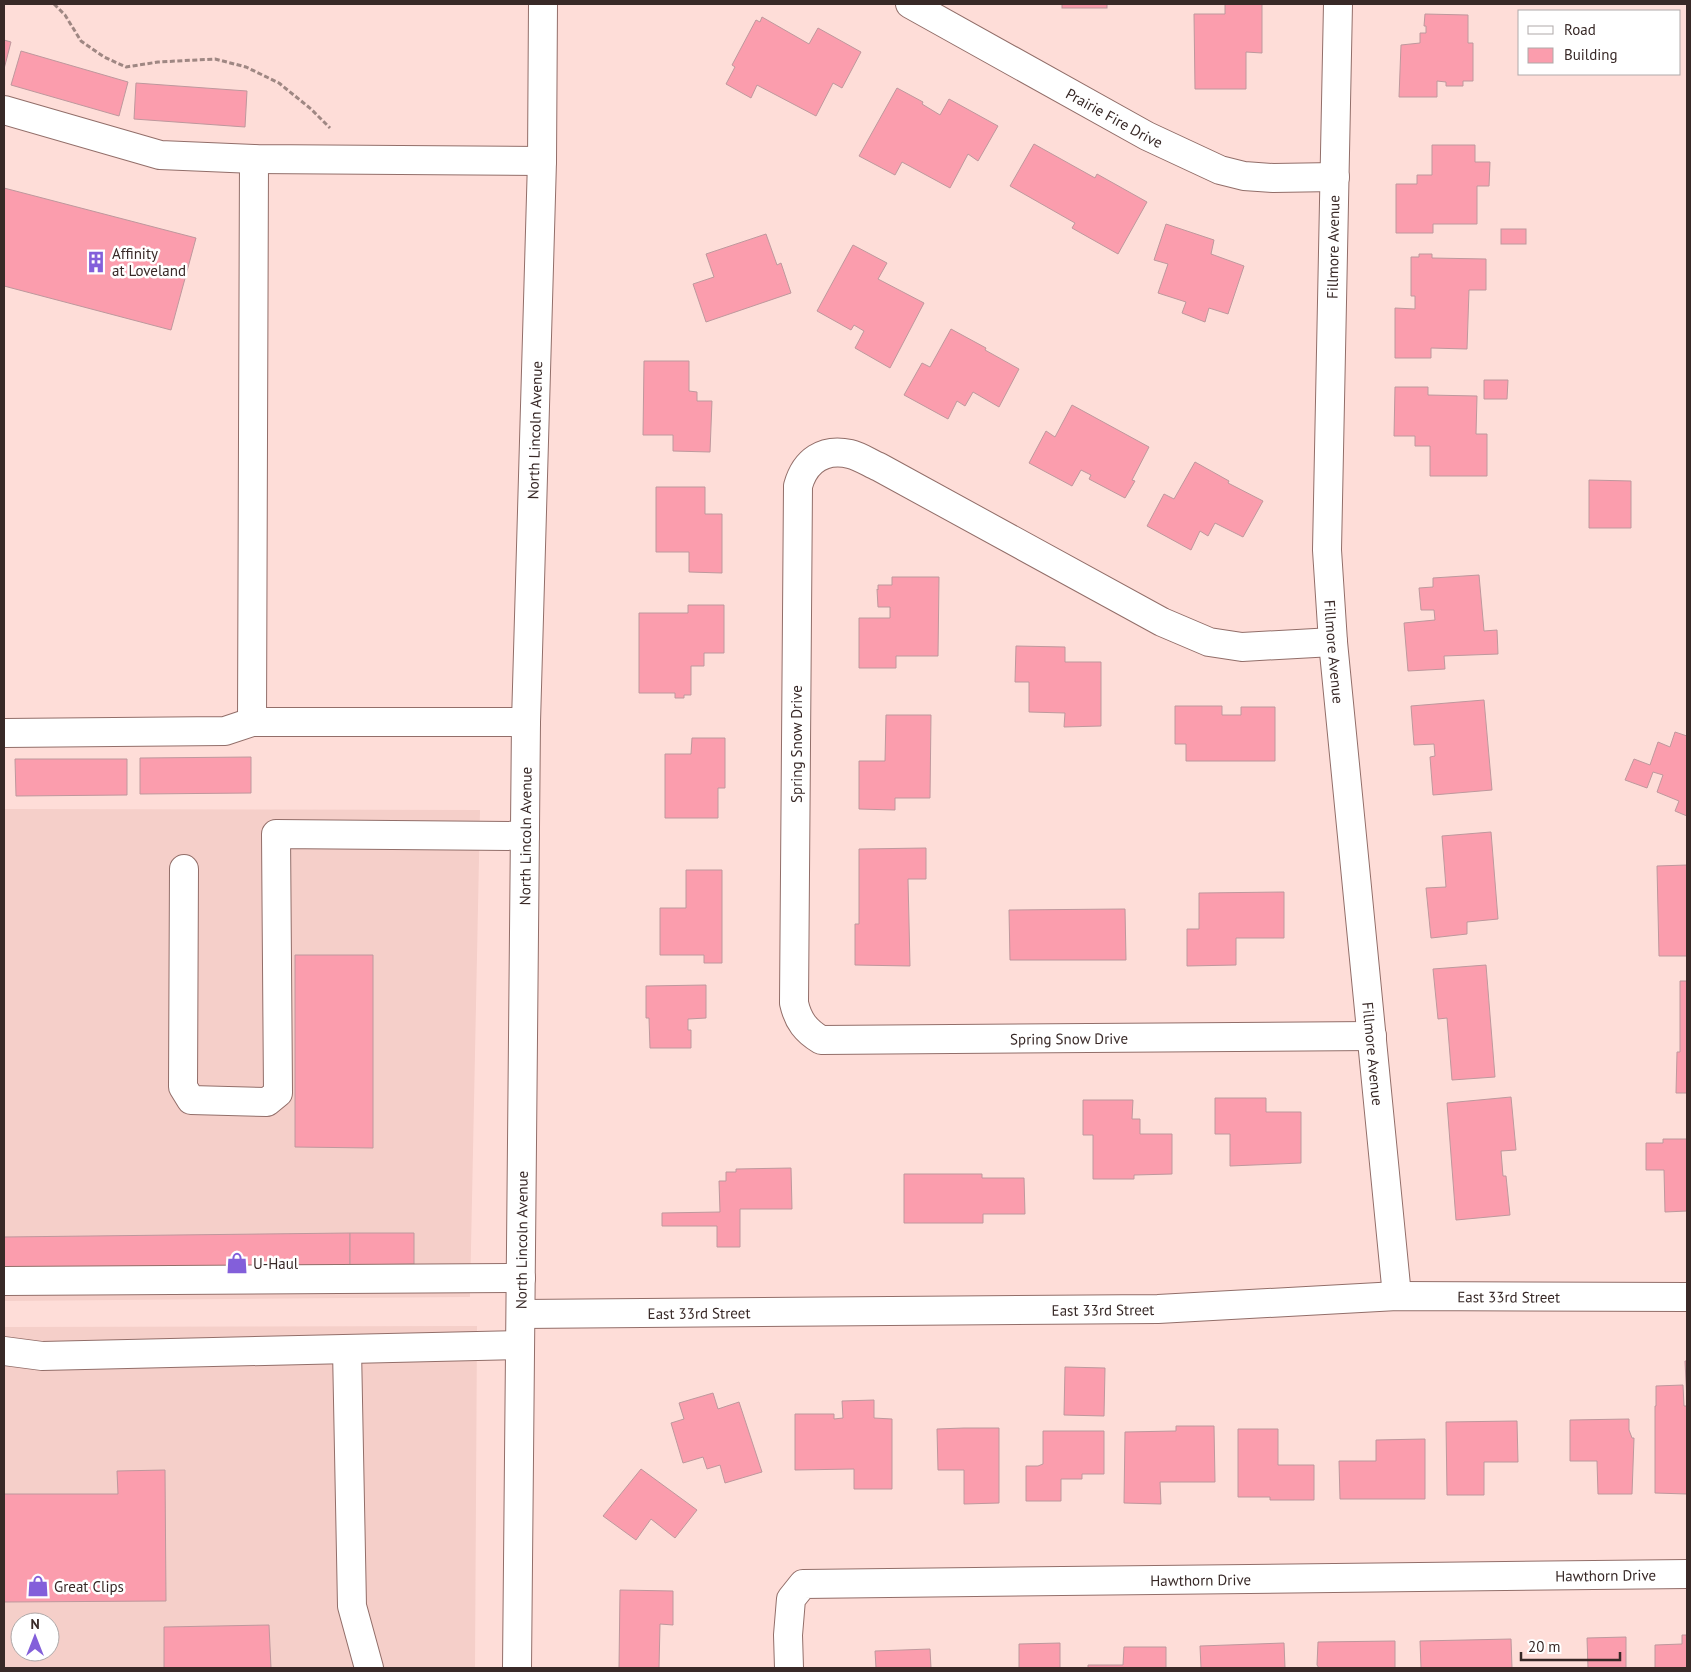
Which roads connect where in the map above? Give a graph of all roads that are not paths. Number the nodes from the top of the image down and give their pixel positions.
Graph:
1 (544, 4) edge
2 (910, 4) edge
3 (1338, 4) edge
4 (4, 110) edge
5 (254, 159) junction
6 (542, 161) junction
7 (1335, 177) junction
8 (1333, 642) junction
9 (252, 722) junction
10 (526, 722) junction
11 (4, 733) edge
12 (525, 836) junction
13 (184, 869) dead end
14 (1372, 1036) junction
15 (521, 1278) junction
16 (4, 1281) edge
17 (1397, 1296) junction
18 (1687, 1298) edge
19 (521, 1314) junction
20 (520, 1345) junction
21 (347, 1349) junction
22 (4, 1351) edge
23 (1687, 1574) edge
24 (369, 1668) edge
25 (517, 1668) edge
26 (789, 1668) edge

1 - 6 street, North Lincoln Avenue
2 - 7 street, Prairie Fire Drive
3 - 7 street, Fillmore Avenue
4 - 5 street
5 - 6 street
5 - 9 street
6 - 10 street, North Lincoln Avenue
7 - 8 street, Fillmore Avenue
8 - 14 street, Fillmore Avenue
8 - 14 street, Spring Snow Drive
9 - 10 street
9 - 11 street
10 - 12 street, North Lincoln Avenue
12 - 13 street
12 - 15 street, North Lincoln Avenue
14 - 17 street, Fillmore Avenue
15 - 16 street
15 - 19 street, North Lincoln Avenue
17 - 18 street, East 33rd Street
17 - 19 street, East 33rd Street
19 - 20 street, North Lincoln Avenue
20 - 21 street
20 - 25 street, North Lincoln Avenue
21 - 22 street
21 - 24 street
23 - 26 street, Hawthorn Drive

